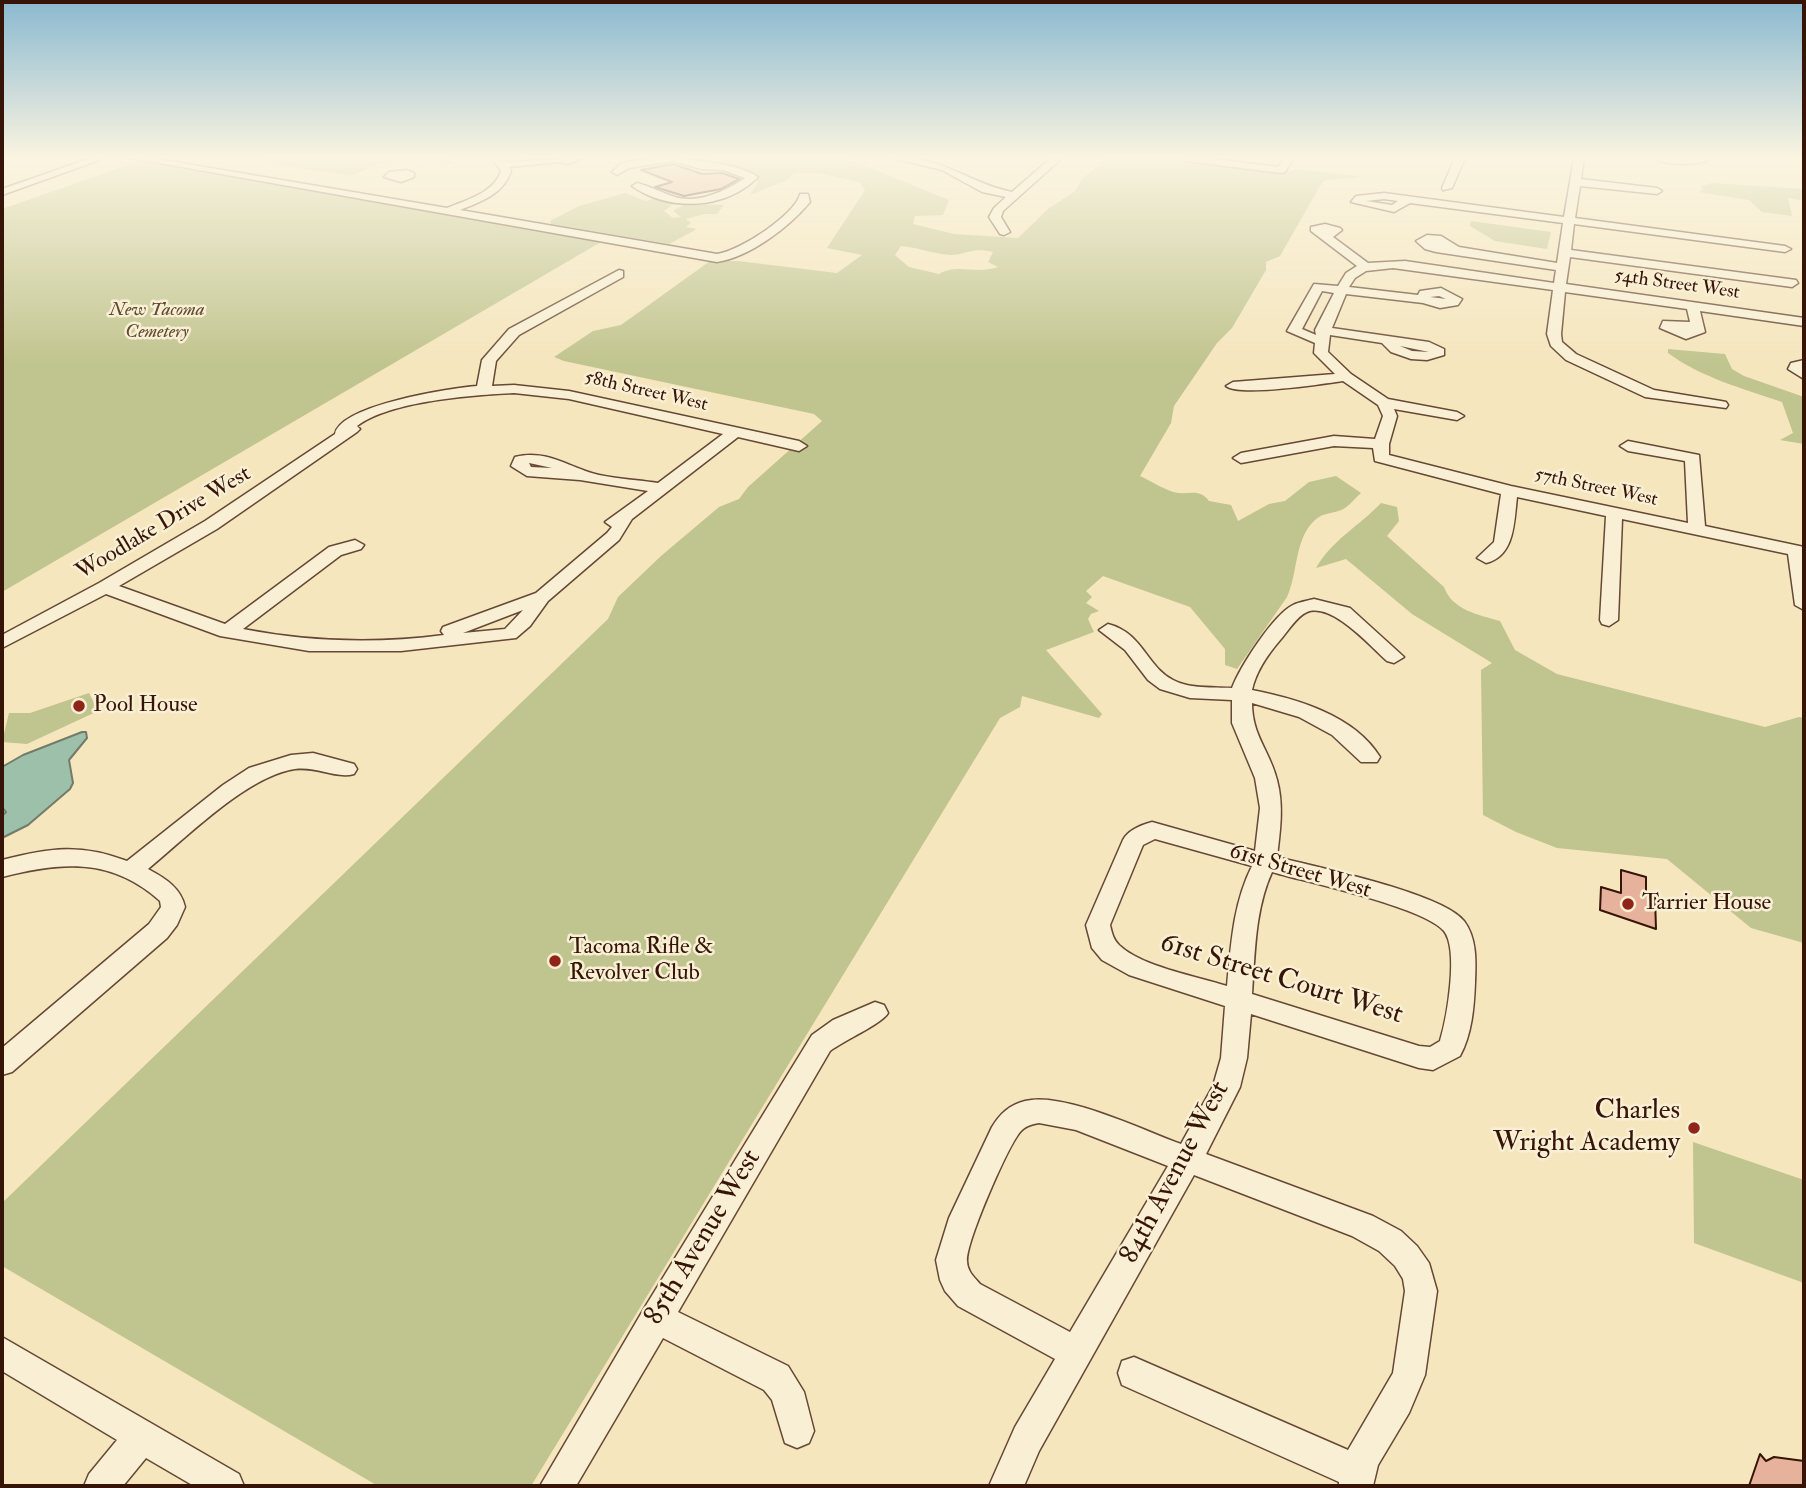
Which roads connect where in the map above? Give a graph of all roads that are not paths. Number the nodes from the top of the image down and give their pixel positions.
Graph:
1 (537, 227) edge
2 (771, 227) edge
3 (1002, 227) edge
4 (1568, 227) edge
5 (1619, 227) edge
6 (1004, 232) dead end
7 (1324, 235) dead end
8 (1447, 249) dead end
9 (1785, 249) dead end
10 (1565, 253) junction
11 (1372, 266) junction
12 (1563, 268) junction
13 (619, 274) dead end
14 (1792, 283) dead end
15 (1559, 287) junction
16 (1344, 289) junction
17 (1424, 299) dead end
18 (1692, 307) junction
19 (1804, 322) edge
20 (1697, 327) dead end
21 (1321, 335) junction
22 (1386, 340) dead end
23 (1804, 364) edge
24 (1804, 375) edge
25 (1346, 377) junction
26 (1233, 386) dead end
27 (484, 389) junction
28 (1384, 403) junction
29 (1714, 404) dead end
30 (1457, 416) dead end
31 (735, 432) junction
32 (799, 446) dead end
33 (1628, 446) dead end
34 (1381, 451) junction
35 (1241, 458) dead end
36 (579, 475) dead end
37 (614, 484) junction
38 (662, 489) junction
39 (1510, 491) junction
40 (647, 501) junction
41 (1614, 514) junction
42 (1697, 531) junction
43 (355, 545) dead end
44 (1800, 551) edge
45 (1486, 558) dead end
46 (105, 587) junction
47 (543, 597) junction
48 (1804, 605) edge
49 (1609, 620) dead end
50 (1108, 630) dead end
51 (227, 632) junction
52 (2, 642) edge
53 (418, 643) junction
54 (1394, 657) dead end
55 (1242, 695) junction
56 (1370, 757) dead end
57 (346, 769) dead end
58 (1265, 863) junction
59 (2, 868) edge
60 (130, 872) junction
61 (1107, 948) joint
62 (1239, 999) junction
63 (875, 1013) dead end
64 (1441, 1056) joint
65 (2, 1064) edge
66 (1187, 1161) junction
67 (656, 1318) junction
68 (2, 1353) edge
69 (1076, 1353) junction
70 (1134, 1373) dead end
71 (797, 1432) dead end
72 (142, 1436) junction
73 (1357, 1479) edge
74 (100, 1486) edge
75 (227, 1486) edge
76 (557, 1486) edge
77 (1006, 1486) edge

1 - 2 street
3 - 6 street
4 - 10 street
5 - 9 street
7 - 11 street
8 - 12 street
10 - 12 street
10 - 14 street
11 - 15 street, 54th Street West
11 - 16 street
12 - 15 street
13 - 27 street
15 - 18 street, 54th Street West
15 - 29 street
16 - 17 street
16 - 21 street
16 - 21 street
18 - 19 street, 54th Street West
18 - 20 street
21 - 22 street
21 - 25 street
23 - 24 street
25 - 26 street
25 - 28 street
27 - 31 street, 58th Street West
27 - 46 street, Woodlake Drive West
28 - 30 street
28 - 34 street
31 - 32 street, 58th Street West
31 - 38 street
33 - 42 street
34 - 35 street, 57th Street West
34 - 39 street, 57th Street West
36 - 37 street
37 - 38 street
37 - 40 street
38 - 40 street
39 - 41 street, 57th Street West
39 - 45 street
40 - 47 street
41 - 42 street, 57th Street West
41 - 49 street
42 - 44 street, 57th Street West
43 - 51 street
44 - 48 street
46 - 51 street
46 - 52 street, Woodlake Drive West
47 - 53 street
47 - 53 street
50 - 55 street
51 - 53 street
54 - 55 street, 84th Avenue West
55 - 56 street
55 - 58 street, 84th Avenue West
57 - 60 street
58 - 61 street, 61st Street West
58 - 62 street, 84th Avenue West
58 - 64 street, 61st Street West
59 - 60 street
60 - 65 street
61 - 62 street, 61st Street Court West
62 - 64 street, 61st Street Court West
62 - 66 street, 84th Avenue West
63 - 67 street, 85th Avenue West
66 - 69 street, 84th Avenue West
66 - 69 street
66 - 73 street
67 - 71 street
67 - 76 street, 85th Avenue West
68 - 72 street
69 - 77 street, 84th Avenue West
70 - 73 street
72 - 74 street
72 - 75 street

